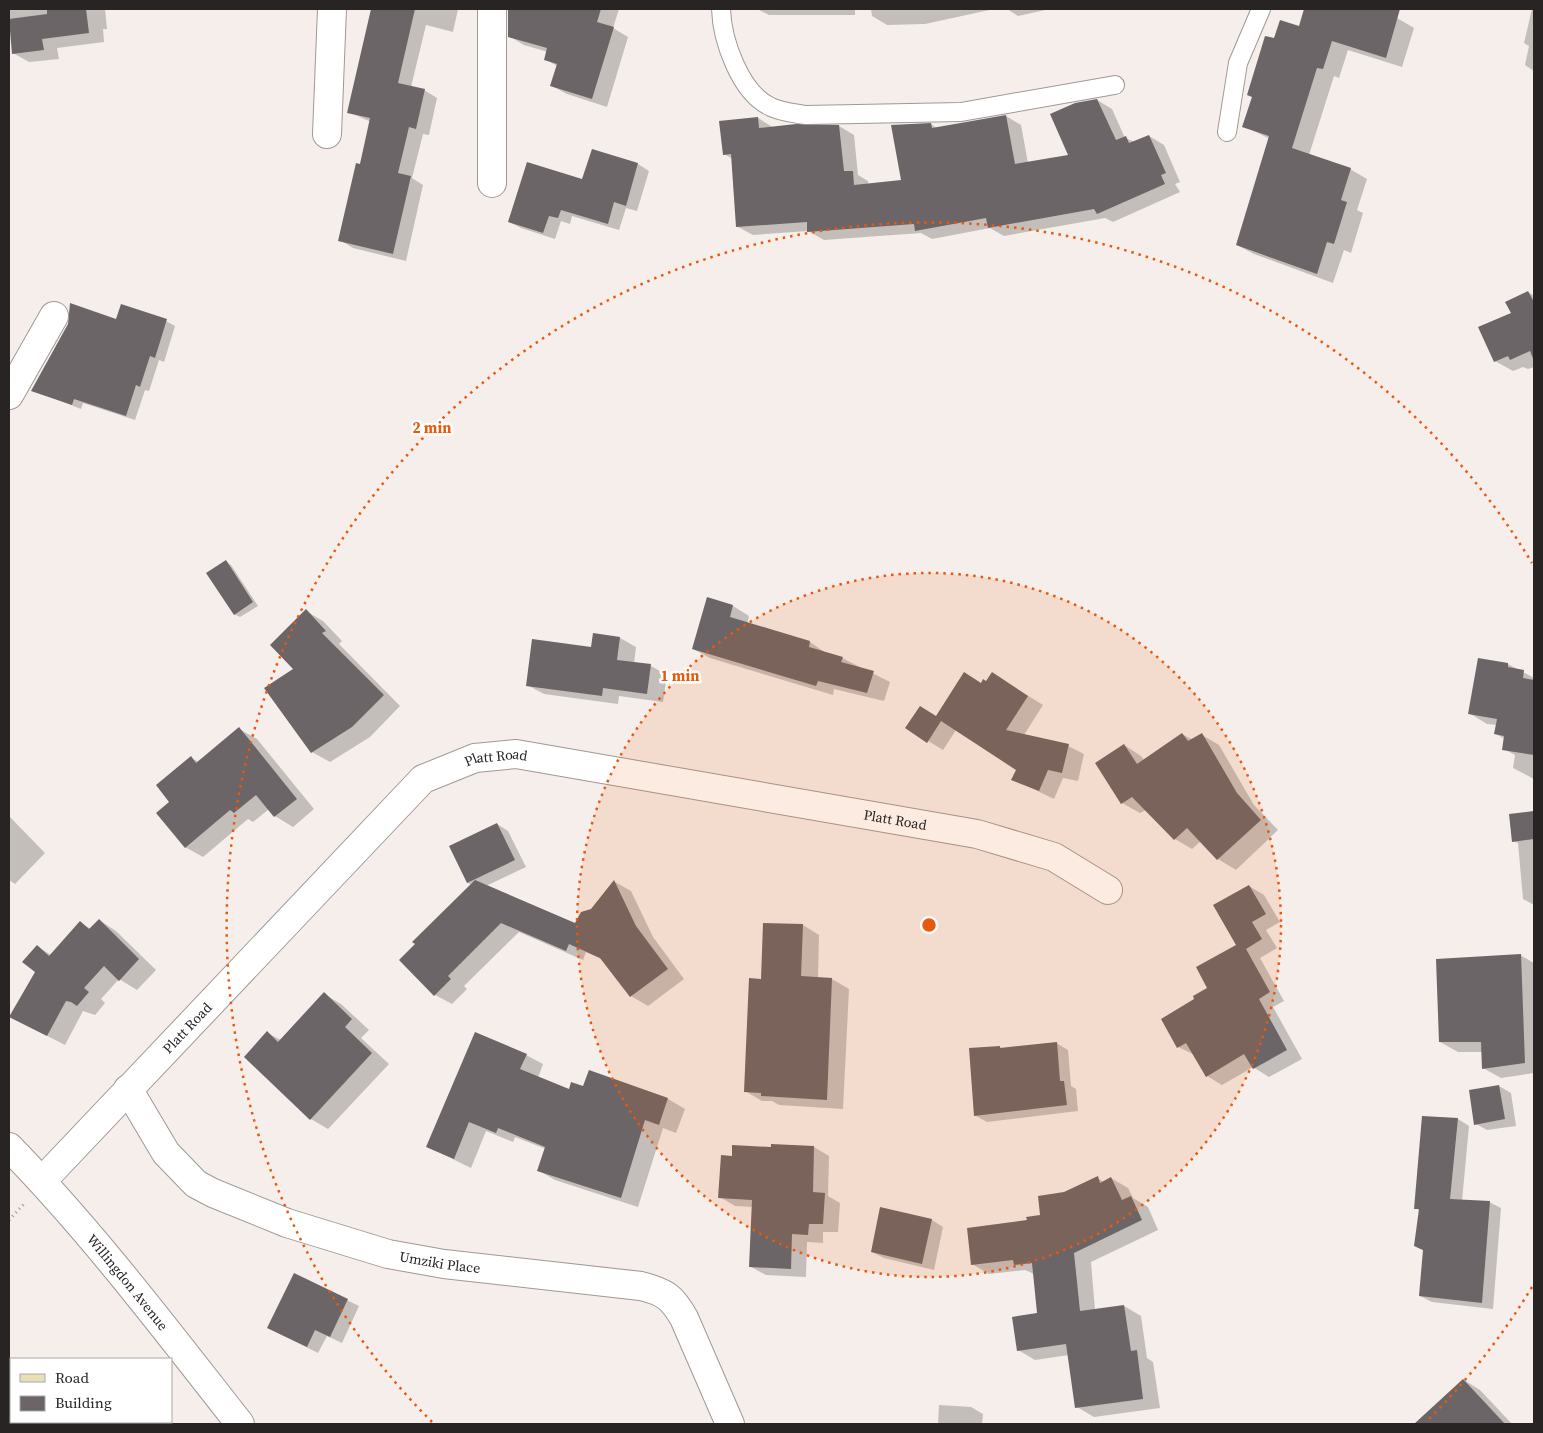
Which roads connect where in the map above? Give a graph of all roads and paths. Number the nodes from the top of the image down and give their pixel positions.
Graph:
1 (332, 9) edge
2 (492, 9) edge
3 (721, 9) edge
4 (1261, 9) edge
5 (1115, 85) dead end
6 (1227, 132) dead end
7 (327, 134) dead end
8 (492, 183) dead end
9 (54, 316) dead end
10 (9, 395) edge
11 (1108, 890) dead end
12 (128, 1089) junction
13 (9, 1147) edge
14 (42, 1181) junction
15 (240, 1424) edge
16 (730, 1424) edge

1 - 7 street
2 - 8 street
3 - 5 lane
4 - 6 lane
9 - 10 street
11 - 12 street, Platt Road
12 - 14 street, Platt Road
12 - 16 street, Umziki Place
13 - 14 street, Willingdon Avenue
14 - 15 street, Willingdon Avenue

